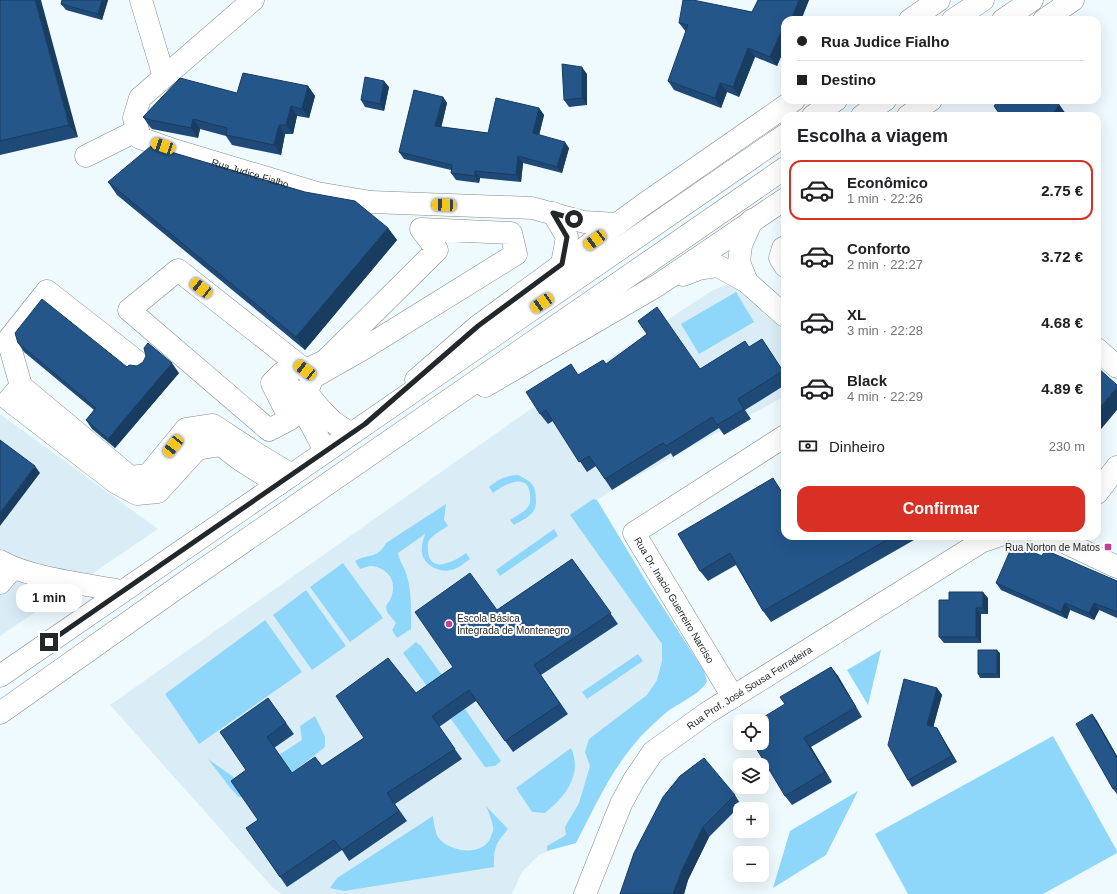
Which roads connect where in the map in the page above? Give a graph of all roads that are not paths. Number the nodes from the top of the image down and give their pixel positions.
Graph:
1 (141, 0) edge
2 (253, 0) edge
3 (939, 0) edge
4 (983, 0) edge
5 (1032, 0) edge
6 (1073, 0) edge
7 (916, 16) edge
8 (959, 16) edge
9 (1009, 16) edge
10 (1050, 16) edge
11 (164, 77) junction
12 (788, 104) edge
13 (830, 104) edge
14 (879, 104) edge
15 (925, 104) edge
16 (819, 112) edge
17 (868, 112) edge
18 (914, 112) edge
19 (138, 130) junction
20 (781, 138) edge
21 (86, 156) dead end
22 (781, 171) edge
23 (781, 202) edge
24 (553, 213) junction
25 (752, 220) junction
26 (617, 224) junction
27 (562, 264) junction
28 (748, 282) junction
29 (658, 285) junction
30 (781, 312) edge
31 (1101, 353) edge
32 (140, 364) edge
33 (1117, 367) edge
34 (358, 429) junction
35 (781, 439) edge
36 (385, 443) junction
37 (325, 452) junction
38 (1117, 467) edge
39 (285, 479) junction
40 (1101, 487) edge
41 (982, 540) edge
42 (1061, 540) edge
43 (1117, 567) edge
44 (4, 571) edge
45 (122, 591) junction
46 (0, 676) edge
47 (733, 697) junction
48 (0, 713) edge
49 (585, 894) edge

1 - 11 street
2 - 11 street
3 - 7 street
4 - 8 street
5 - 9 street
6 - 10 street
11 - 19 street
12 - 26 street
13 - 16 street
14 - 17 street
15 - 18 street
19 - 21 street
19 - 24 street, Rua Judice Fialho
20 - 34 street
22 - 36 street
23 - 25 street
24 - 26 street, Rua Judice Fialho
24 - 27 street
25 - 28 street
25 - 29 street
26 - 27 street
27 - 34 street
28 - 29 street
28 - 30 street
29 - 36 street
31 - 33 street
32 - 39 street
34 - 37 street
34 - 37 street
35 - 47 street, Rua Dr. Inacio Guerreiro Narciso
36 - 48 street
37 - 39 street
38 - 40 street
39 - 45 street
41 - 47 street, Rua Prof. José Sousa Ferradeira
42 - 43 street
44 - 45 street
45 - 46 street
47 - 49 street, Rua Prof. José Sousa Ferradeira

